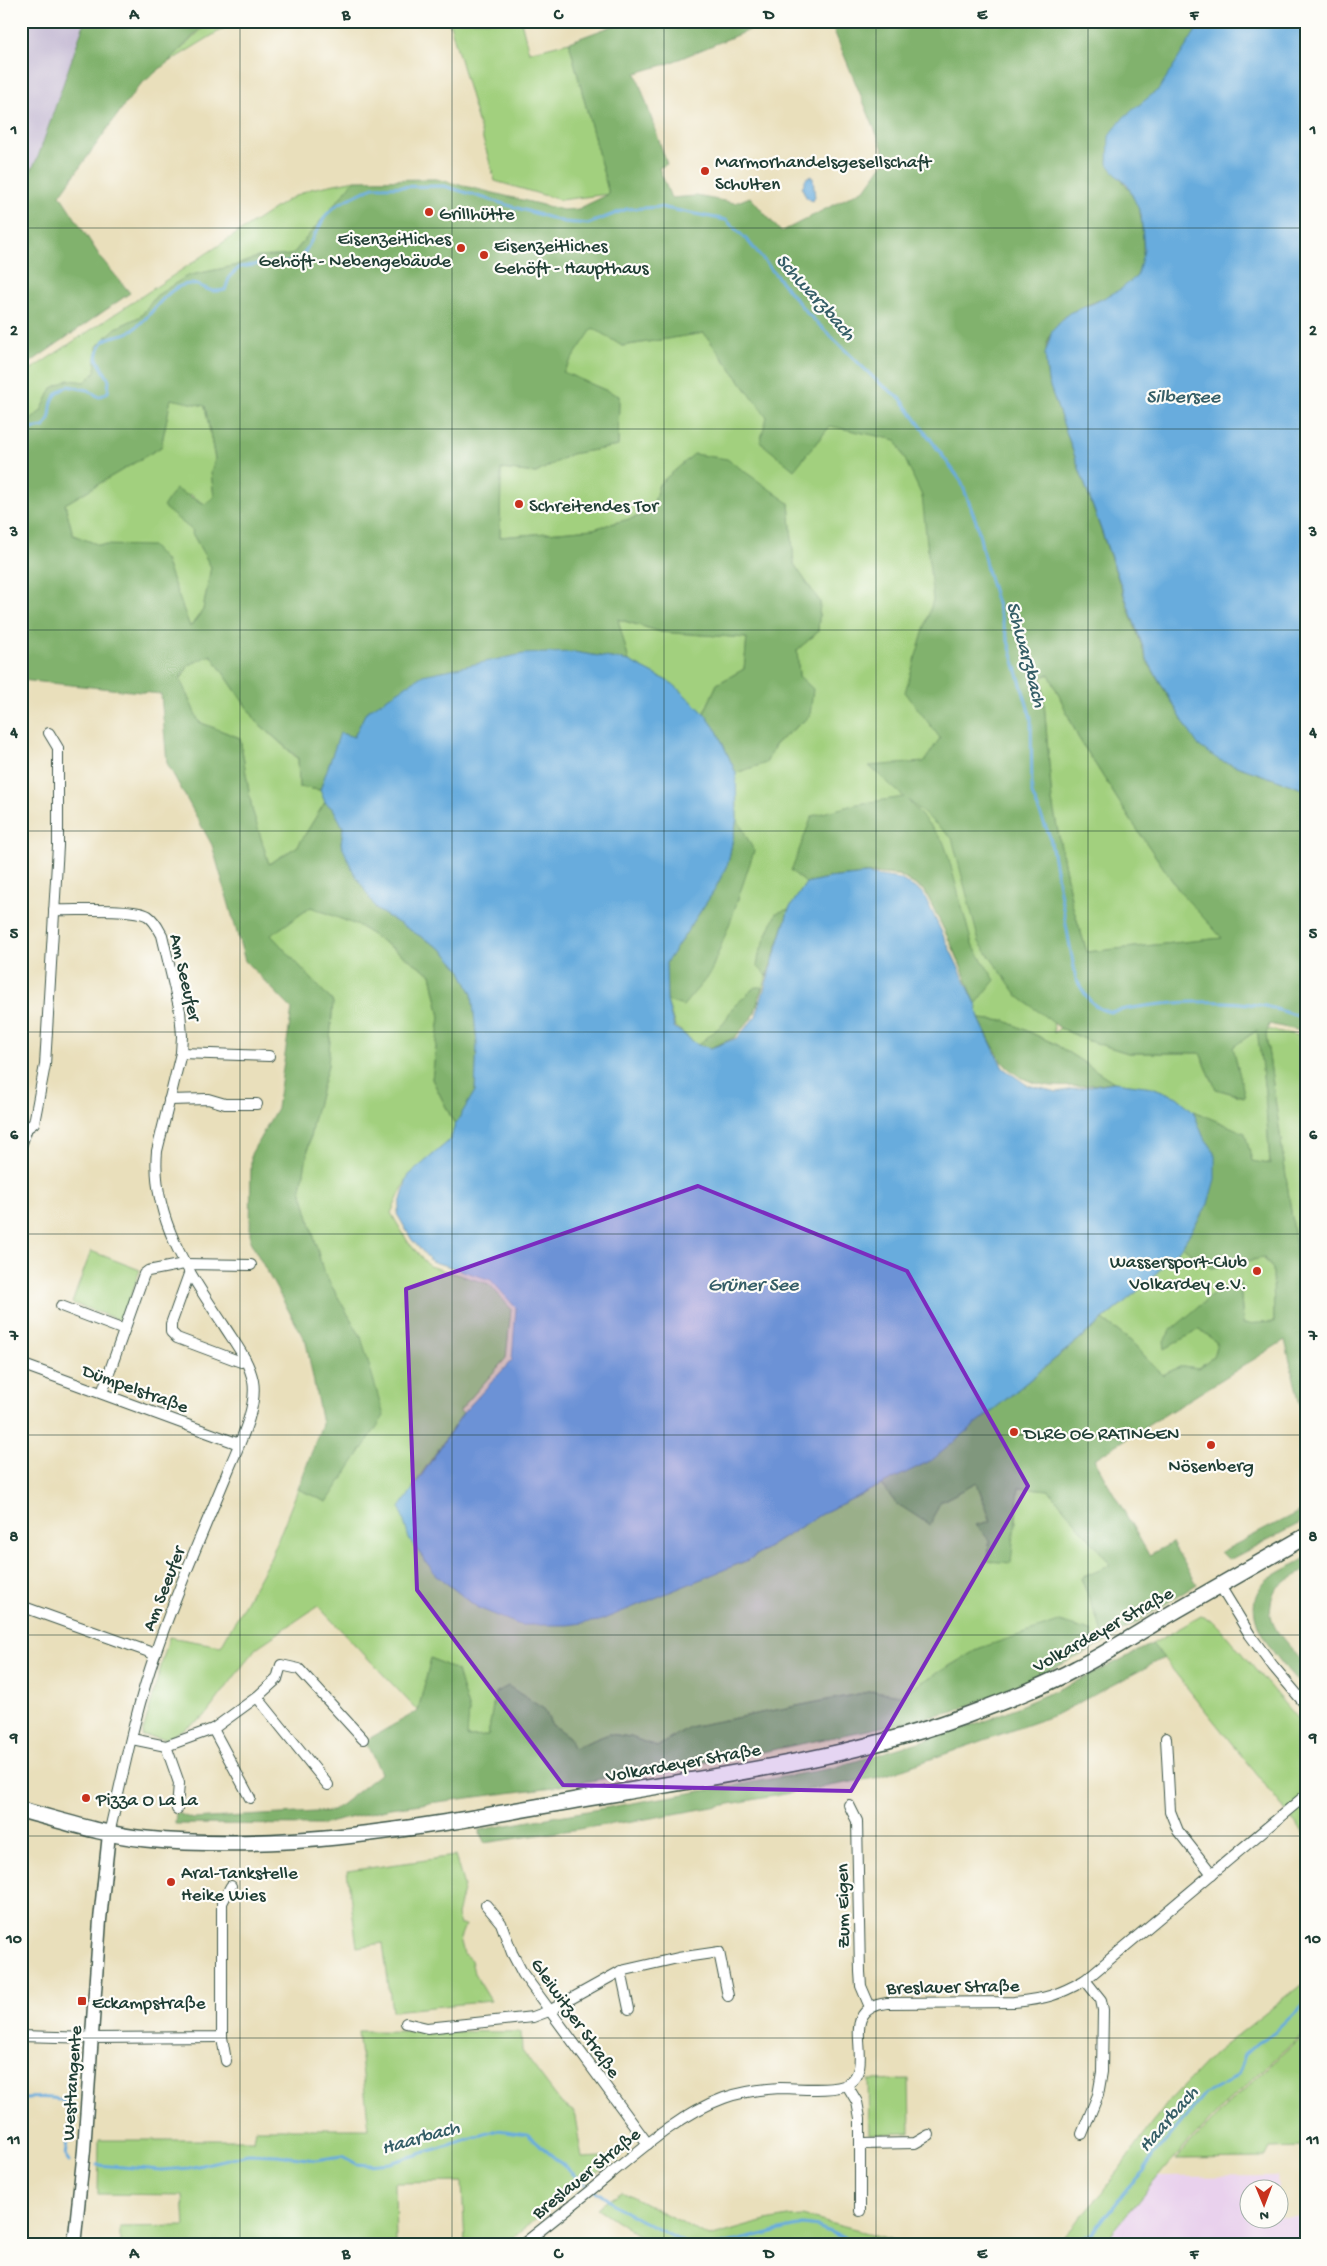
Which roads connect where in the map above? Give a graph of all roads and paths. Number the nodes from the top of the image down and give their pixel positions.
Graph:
1 (49, 733) dead end
2 (54, 910) junction
3 (181, 1053) junction
4 (269, 1056) dead end
5 (168, 1100) junction
6 (257, 1104) dead end
7 (21, 1146) edge
8 (184, 1264) junction
9 (251, 1265) dead end
10 (189, 1274) junction
11 (61, 1306) dead end
12 (124, 1330) junction
13 (245, 1359) junction
14 (21, 1364) edge
15 (102, 1393) junction
16 (239, 1444) junction
17 (1306, 1536) edge
18 (1220, 1586) junction
19 (21, 1606) edge
20 (155, 1654) junction
21 (257, 1697) junction
22 (1306, 1705) edge
23 (213, 1730) junction
24 (1166, 1738) dead end
25 (132, 1739) junction
26 (363, 1739) dead end
27 (166, 1746) junction
28 (328, 1784) dead end
29 (1306, 1795) edge
30 (250, 1798) dead end
31 (849, 1805) dead end
32 (177, 1808) dead end
33 (21, 1810) edge
34 (109, 1834) junction
35 (1212, 1874) junction
36 (231, 1886) dead end
37 (486, 1905) dead end
38 (621, 1971) junction
39 (1085, 1980) junction
40 (728, 1996) dead end
41 (870, 2007) junction
42 (629, 2009) dead end
43 (549, 2011) junction
44 (406, 2023) dead end
45 (21, 2036) edge
46 (222, 2037) junction
47 (92, 2038) junction
48 (226, 2061) dead end
49 (847, 2085) junction
50 (1082, 2134) dead end
51 (929, 2135) dead end
52 (648, 2144) junction
53 (861, 2144) junction
54 (860, 2211) dead end
55 (74, 2245) edge
56 (522, 2245) edge

1 - 2 street
2 - 3 street, Am Seeufer
2 - 7 street
3 - 4 street
3 - 5 street, Am Seeufer
5 - 6 street
5 - 8 street, Am Seeufer
8 - 9 street
8 - 10 street, Am Seeufer
8 - 12 street
10 - 13 street, Am Seeufer
10 - 13 street
11 - 12 street
12 - 15 street
13 - 16 street, Am Seeufer
14 - 15 street, Dümpelstraße
15 - 16 street, Dümpelstraße
16 - 20 street, Am Seeufer
17 - 18 main road, Volkardeyer Straße
18 - 22 street
18 - 34 main road, Volkardeyer Straße
19 - 20 street
20 - 25 street, Am Seeufer
21 - 23 street
21 - 26 street
21 - 28 street
23 - 27 street
23 - 30 street
24 - 35 street
25 - 27 street
25 - 34 street, Am Seeufer
27 - 32 street
29 - 35 street, Breslauer Straße
31 - 41 street, Zum Eigen
33 - 34 main road, Volkardeyer Straße
34 - 47 street, Westtangente
35 - 39 street, Breslauer Straße
36 - 46 street
37 - 43 street, Gleiwitzer Straße
38 - 40 street
38 - 42 street
38 - 43 street
39 - 41 street, Breslauer Straße
39 - 50 street
41 - 49 street, Breslauer Straße
43 - 44 street
43 - 52 street, Gleiwitzer Straße
45 - 47 street
46 - 47 street
46 - 48 street
47 - 55 street, Westtangente
49 - 52 street, Breslauer Straße
49 - 53 street
51 - 53 street
52 - 56 street, Breslauer Straße
53 - 54 street

